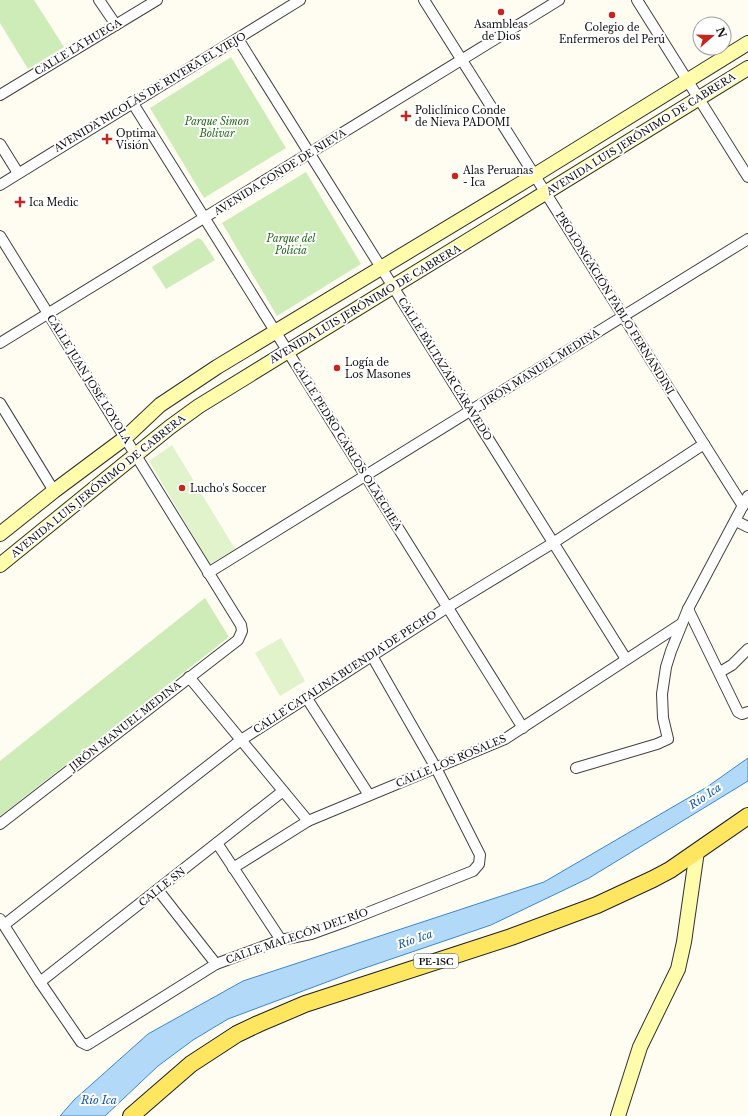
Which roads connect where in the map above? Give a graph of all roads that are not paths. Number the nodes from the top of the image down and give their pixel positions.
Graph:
1 (98, 0) edge
2 (157, 0) edge
3 (300, 0) edge
4 (424, 0) edge
5 (559, 0) edge
6 (636, 0) edge
7 (116, 25) junction
8 (238, 39) junction
9 (748, 43) edge
10 (462, 61) junction
11 (748, 68) edge
12 (687, 81) junction
13 (0, 96) edge
14 (698, 98) junction
15 (132, 102) junction
16 (0, 144) edge
17 (310, 154) junction
18 (18, 173) junction
19 (534, 175) junction
20 (748, 177) edge
21 (0, 185) edge
22 (546, 194) junction
23 (205, 218) junction
24 (0, 236) edge
25 (748, 239) edge
26 (381, 268) junction
27 (393, 287) junction
28 (48, 314) junction
29 (623, 316) junction
30 (275, 331) junction
31 (0, 343) edge
32 (288, 352) junction
33 (0, 403) edge
34 (471, 412) junction
35 (125, 438) junction
36 (704, 444) junction
37 (136, 455) junction
38 (366, 476) junction
39 (54, 491) junction
40 (748, 496) edge
41 (743, 506) junction
42 (736, 521) junction
43 (748, 527) edge
44 (0, 534) edge
45 (553, 543) junction
46 (0, 565) edge
47 (208, 573) junction
48 (448, 607) junction
49 (688, 609) junction
50 (681, 624) junction
51 (241, 625) joint
52 (748, 649) edge
53 (372, 656) junction
54 (626, 659) junction
55 (720, 672) junction
56 (188, 676) junction
57 (306, 697) junction
58 (748, 712) edge
59 (523, 728) junction
60 (241, 740) junction
61 (436, 768) junction
62 (576, 768) dead end
63 (284, 791) junction
64 (369, 795) junction
65 (748, 816) edge
66 (308, 821) junction
67 (0, 824) edge
68 (217, 843) junction
69 (696, 851) junction
70 (233, 868) junction
71 (158, 890) junction
72 (2, 922) edge
73 (280, 940) junction
74 (216, 964) junction
75 (40, 982) junction
76 (131, 1116) edge
77 (618, 1116) edge

1 - 7 street
2 - 7 street, CALLE LA HUEGA
3 - 8 street, AVENIDA NICOLÁS DE RIVERA EL VIEJO
4 - 10 street, PROLONGACIÓN PABLO FERNANDINI
5 - 10 street, AVENIDA CONDE DE NIEVA
6 - 12 street
7 - 13 street, CALLE LA HUEGA
8 - 15 street, AVENIDA NICOLÁS DE RIVERA EL VIEJO
8 - 17 street, CALLE BALTAZAR CARAVEDO
9 - 12 street, AVENIDA LUIS JERÓNIMO DE CABRERA
10 - 17 street, AVENIDA CONDE DE NIEVA
10 - 19 street, PROLONGACIÓN PABLO FERNANDINI
11 - 14 street, AVENIDA LUIS JERÓNIMO DE CABRERA
12 - 14 street
12 - 19 street, AVENIDA LUIS JERÓNIMO DE CABRERA
14 - 20 street
14 - 22 street, AVENIDA LUIS JERÓNIMO DE CABRERA
15 - 18 street, AVENIDA NICOLÁS DE RIVERA EL VIEJO
15 - 23 street, CALLE PEDRO CARLOS OLAECHEA
16 - 18 street
17 - 23 street, AVENIDA CONDE DE NIEVA
17 - 26 street, CALLE BALTAZAR CARAVEDO
18 - 21 street, AVENIDA NICOLÁS DE RIVERA EL VIEJO
19 - 22 street, PROLONGACIÓN PABLO FERNANDINI
19 - 26 street, AVENIDA LUIS JERÓNIMO DE CABRERA
22 - 27 street, AVENIDA LUIS JERÓNIMO DE CABRERA
22 - 29 street, PROLONGACIÓN PABLO FERNANDINI
23 - 28 street, AVENIDA CONDE DE NIEVA
23 - 30 street, CALLE PEDRO CARLOS OLAECHEA
24 - 28 street, CALLE JUAN JOSÉ LOYOLA
25 - 29 street, JIRÓN MANUEL MEDINA
26 - 27 street, CALLE BALTAZAR CARAVEDO
26 - 30 street, AVENIDA LUIS JERÓNIMO DE CABRERA
27 - 32 street, AVENIDA LUIS JERÓNIMO DE CABRERA
27 - 34 street, CALLE BALTAZAR CARAVEDO
28 - 31 street, AVENIDA CONDE DE NIEVA
28 - 35 street, CALLE JUAN JOSÉ LOYOLA
29 - 34 street, JIRÓN MANUEL MEDINA
29 - 36 street, PROLONGACIÓN PABLO FERNANDINI
30 - 32 street, CALLE PEDRO CARLOS OLAECHEA
30 - 35 street, AVENIDA LUIS JERÓNIMO DE CABRERA
32 - 37 street, AVENIDA LUIS JERÓNIMO DE CABRERA
32 - 38 street, CALLE PEDRO CARLOS OLAECHEA
33 - 39 street
34 - 38 street, JIRÓN MANUEL MEDINA
34 - 45 street, CALLE BALTAZAR CARAVEDO
35 - 37 street, CALLE JUAN JOSÉ LOYOLA
35 - 39 street, AVENIDA LUIS JERÓNIMO DE CABRERA
36 - 41 street, PROLONGACIÓN PABLO FERNANDINI
36 - 45 street, CALLE CATALINA BUENDIA DE PECHO
37 - 46 street, AVENIDA LUIS JERÓNIMO DE CABRERA
37 - 47 street, CALLE JUAN JOSÉ LOYOLA
38 - 47 street, JIRÓN MANUEL MEDINA
38 - 48 street, CALLE PEDRO CARLOS OLAECHEA
39 - 44 street, AVENIDA LUIS JERÓNIMO DE CABRERA
40 - 41 street
41 - 42 street
42 - 43 street
42 - 49 street
45 - 48 street, CALLE CATALINA BUENDIA DE PECHO
45 - 54 street, CALLE BALTAZAR CARAVEDO
47 - 51 street, CALLE JUAN JOSÉ LOYOLA
48 - 53 street, CALLE CATALINA BUENDIA DE PECHO
48 - 59 street, CALLE PEDRO CARLOS OLAECHEA
49 - 50 street
49 - 55 street
50 - 54 street, CALLE LOS ROSALES
50 - 62 street
51 - 56 street, JIRÓN MANUEL MEDINA
52 - 55 street
53 - 57 street, CALLE CATALINA BUENDIA DE PECHO
53 - 61 street
54 - 59 street, CALLE LOS ROSALES
55 - 58 street
56 - 60 street
56 - 67 street, JIRÓN MANUEL MEDINA
57 - 60 street, CALLE CATALINA BUENDIA DE PECHO
57 - 64 street
59 - 61 street, CALLE LOS ROSALES
60 - 63 street
60 - 72 street, CALLE CATALINA BUENDIA DE PECHO
61 - 64 street, CALLE LOS ROSALES
61 - 73 street, CALLE MALECÓN DEL RÍO
63 - 66 street
63 - 68 street, CALLE SN
64 - 66 street, CALLE LOS ROSALES
65 - 69 main road, PE-1SC
66 - 70 street, CALLE LOS ROSALES
68 - 70 street
68 - 71 street, CALLE SN
69 - 76 main road, PE-1SC
69 - 77 street
70 - 73 street
71 - 74 street
71 - 75 street, CALLE SN
72 - 75 street
73 - 74 street, CALLE MALECÓN DEL RÍO
74 - 75 street, CALLE MALECÓN DEL RÍO

